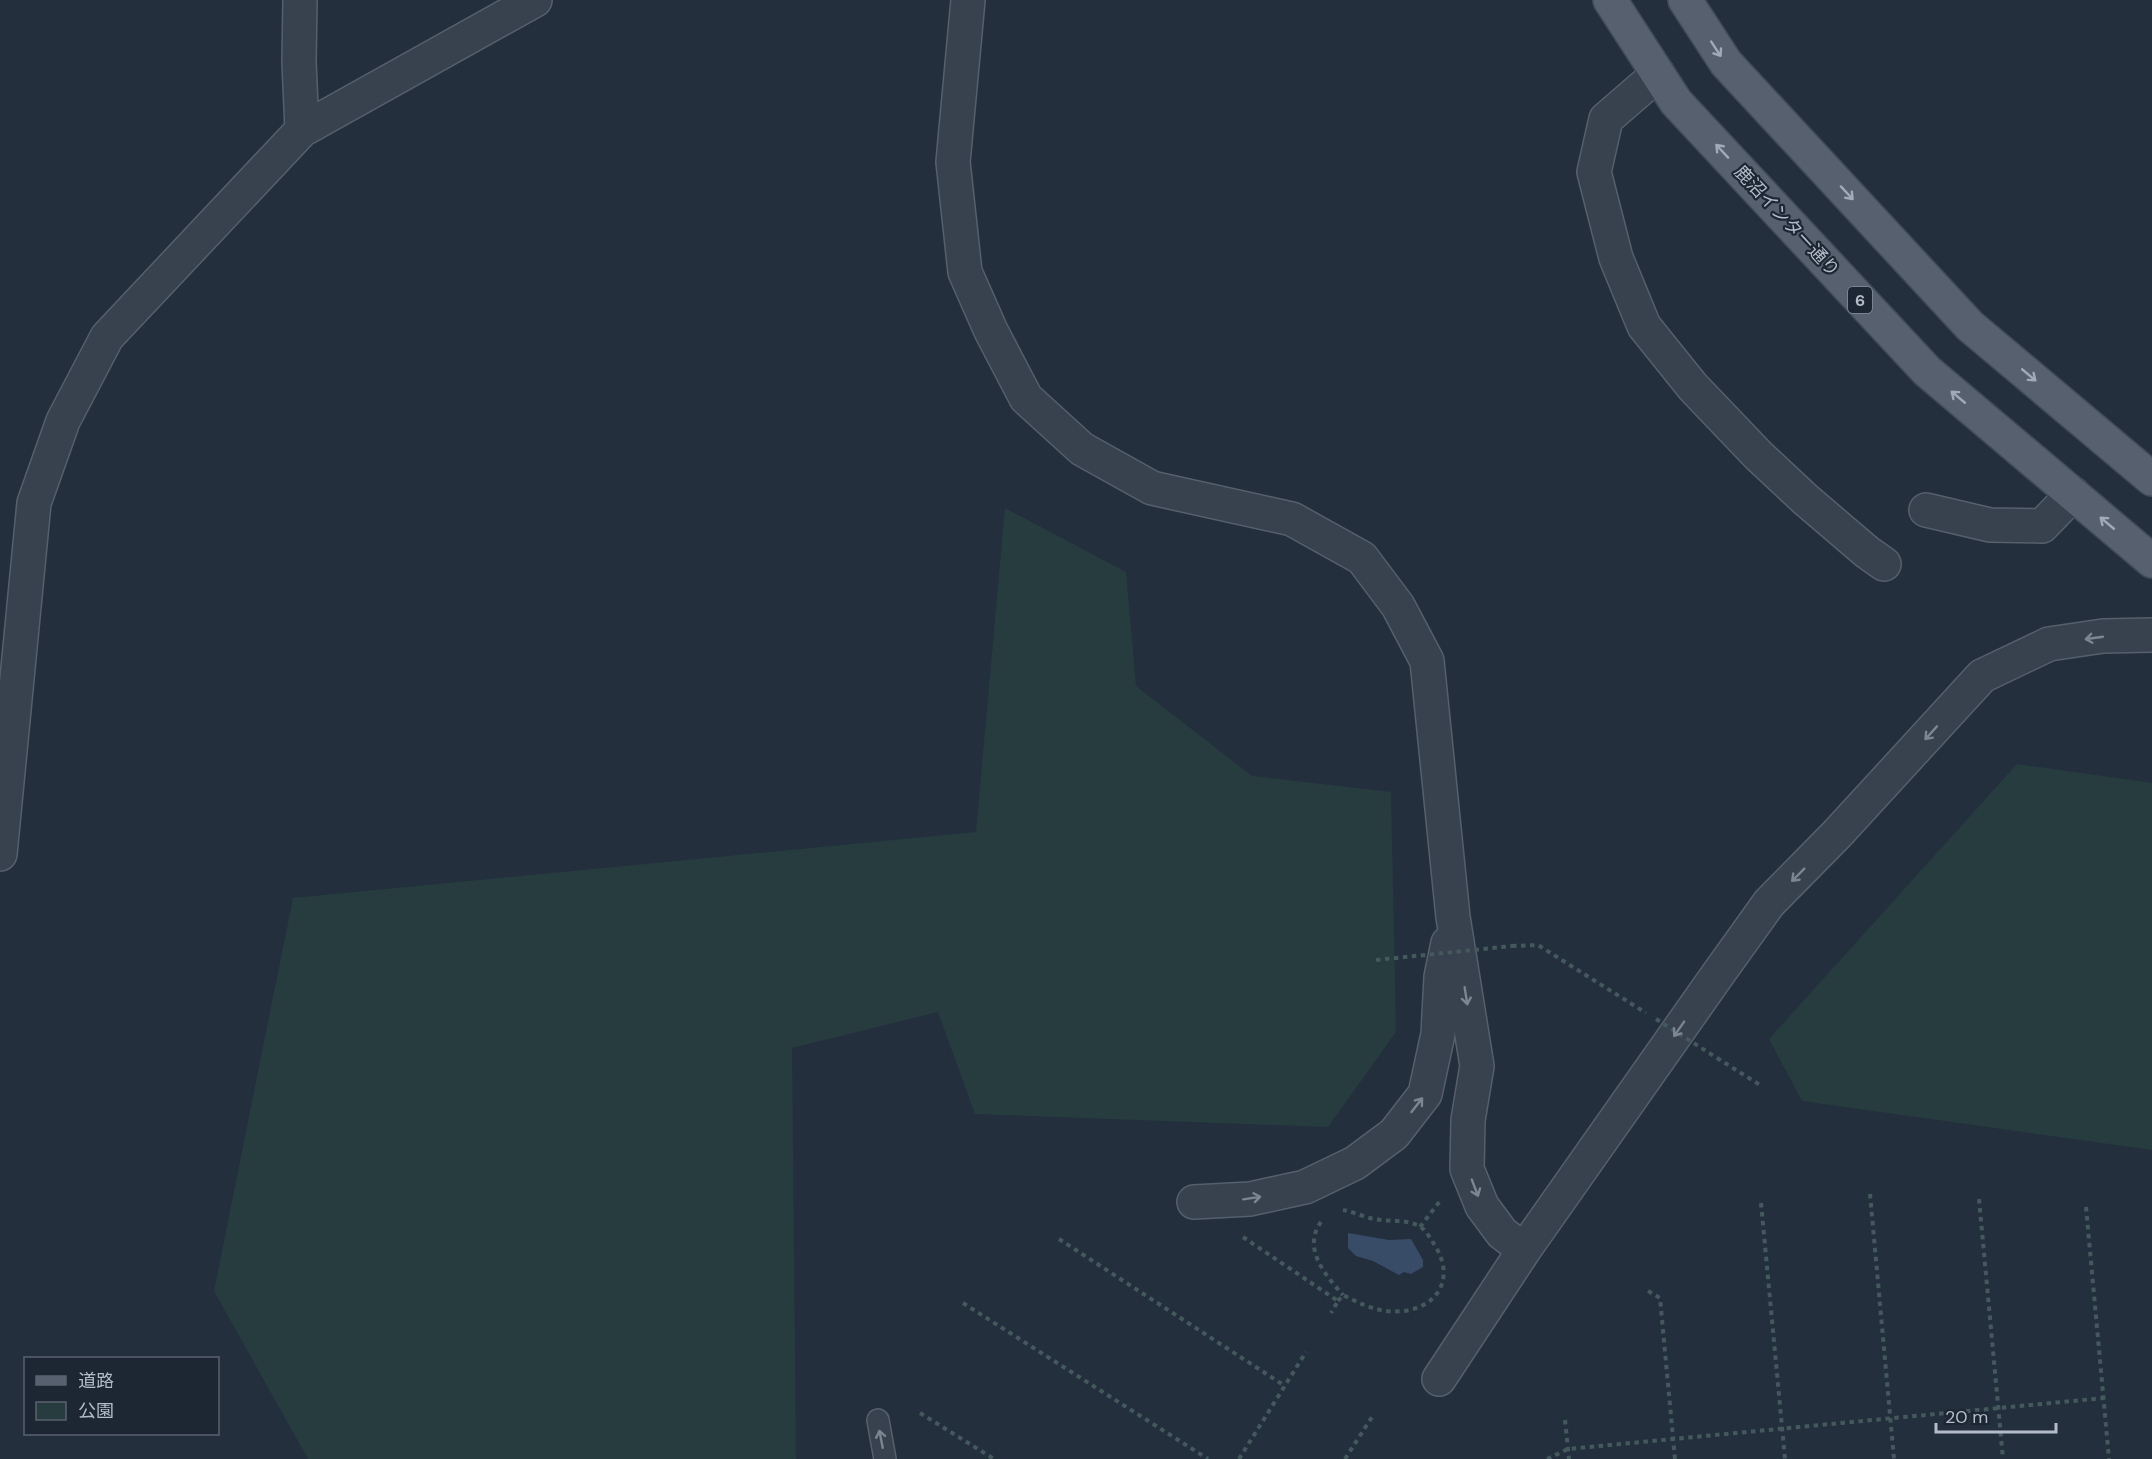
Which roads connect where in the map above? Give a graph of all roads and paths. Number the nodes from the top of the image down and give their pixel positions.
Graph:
1 (300, 0) edge
2 (535, 0) edge
3 (968, 0) edge
4 (1610, 0) edge
5 (1684, 0) edge
6 (1658, 74) junction
7 (302, 130) junction
8 (2152, 479) edge
9 (2073, 494) junction
10 (1926, 510) dead end
11 (2152, 561) edge
12 (1884, 564) dead end
13 (2152, 635) edge
14 (0, 854) edge
15 (1453, 917) junction
16 (1376, 960) dead end
17 (1760, 1085) dead end
18 (1870, 1194) dead end
19 (1978, 1199) dead end
20 (1194, 1202) dead end
21 (1761, 1203) dead end
22 (2086, 1207) dead end
23 (1334, 1213) dead end
24 (1323, 1220) dead end
25 (1234, 1232) dead end
26 (1059, 1239) dead end
27 (1524, 1250) junction
28 (1648, 1291) dead end
29 (1344, 1295) junction
30 (1338, 1301) junction
31 (963, 1303) dead end
32 (1331, 1313) dead end
33 (1306, 1352) dead end
34 (1439, 1379) dead end
35 (1285, 1386) junction
36 (2104, 1398) junction
37 (1998, 1408) junction
38 (920, 1413) dead end
39 (1372, 1417) dead end
40 (1890, 1418) junction
41 (878, 1420) dead end
42 (1565, 1420) dead end
43 (1782, 1428) junction
44 (1673, 1438) junction
45 (1568, 1449) junction
46 (885, 1459) edge
47 (994, 1459) edge
48 (1208, 1459) edge
49 (1239, 1459) edge
50 (1345, 1459) edge
51 (1547, 1459) edge
52 (1569, 1459) edge
53 (1675, 1459) edge
54 (1785, 1459) edge
55 (1894, 1459) edge
56 (2003, 1459) edge
57 (2109, 1459) edge

1 - 7 street
2 - 7 street
3 - 15 street
4 - 6 main road, 鹿沼インター通り / 6
5 -> 8 main road
9 -> 6 main road, 鹿沼インター通り / 6
6 - 12 street
7 - 14 street
9 - 10 street
11 -> 9 main road, 鹿沼インター通り / 6
13 -> 27 street
20 -> 15 street
15 -> 27 street
16 - 17 path, bridge
18 - 40 path
19 - 37 path
21 - 43 path
22 - 36 path
23 - 29 path
24 - 29 path
25 - 30 path
26 - 35 path
27 - 34 street
28 - 44 path
29 - 30 path
30 - 32 path
31 - 48 path
33 - 35 path
35 - 49 path
36 - 37 path
36 - 57 path
37 - 40 path
37 - 56 path
38 - 47 path
39 - 50 path
40 - 43 path
40 - 55 path
46 -> 41 lane
42 - 45 path
43 - 44 path
43 - 54 path
44 - 45 path
44 - 53 path
45 - 51 path
45 - 52 path

